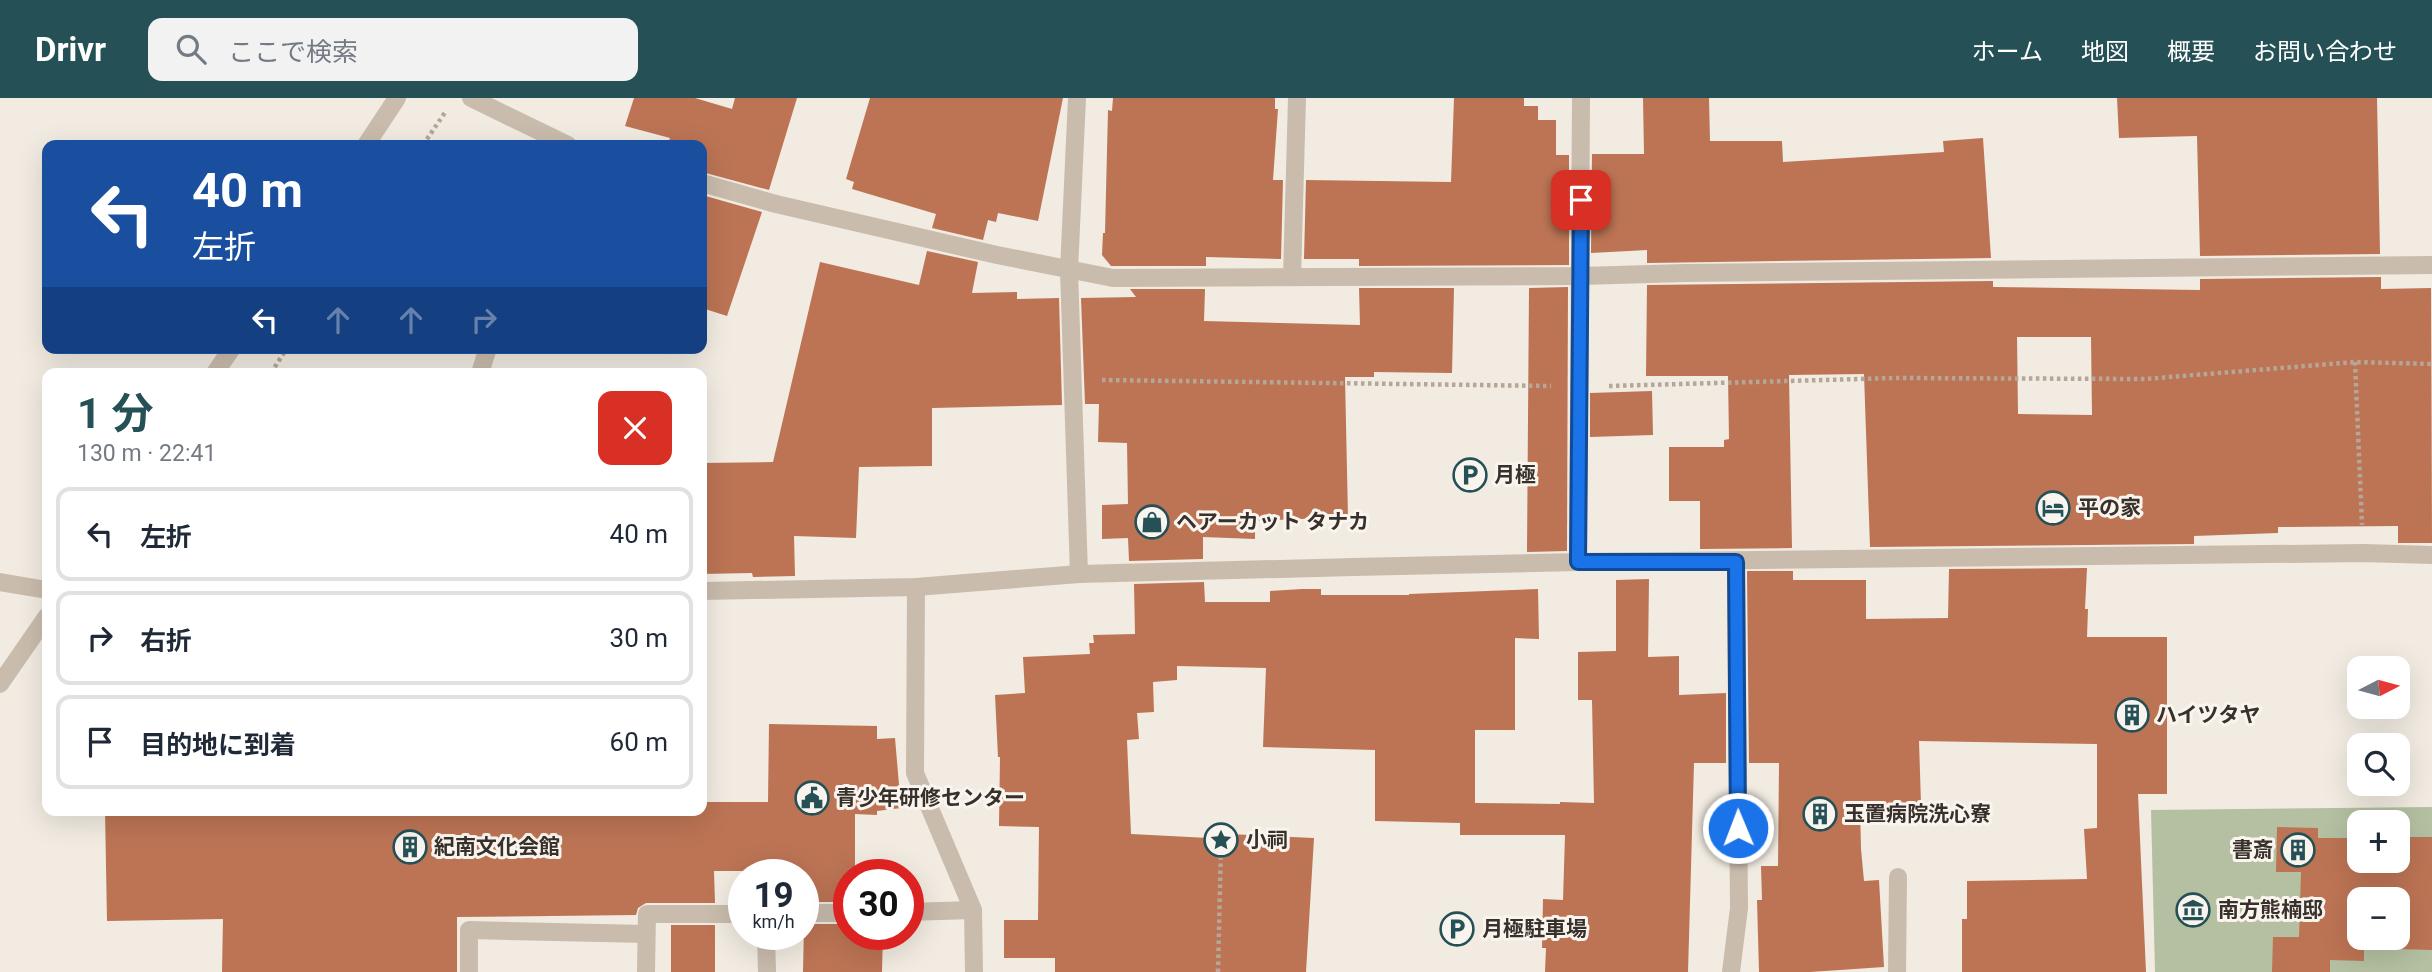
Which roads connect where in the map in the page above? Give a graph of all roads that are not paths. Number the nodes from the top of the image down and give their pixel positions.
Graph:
1 (397, 98) edge
2 (471, 98) edge
3 (1077, 98) edge
4 (1297, 98) edge
5 (1581, 98) edge
6 (369, 140) edge
7 (554, 140) edge
8 (707, 184) edge
9 (2432, 265) edge
10 (1069, 271) junction
11 (1581, 276) junction
12 (1292, 277) junction
13 (2432, 555) edge
14 (1578, 562) junction
15 (1736, 562) junction
16 (1079, 573) junction
17 (0, 582) edge
18 (916, 587) junction
19 (42, 589) edge
20 (707, 591) edge
21 (42, 623) edge
22 (0, 684) edge
23 (1898, 877) dead end
24 (973, 910) junction
25 (924, 912) edge
26 (728, 914) edge
27 (646, 934) junction
28 (766, 950) edge
29 (469, 972) edge
30 (646, 972) edge
31 (767, 972) edge
32 (974, 972) edge
33 (1731, 972) edge
34 (1897, 972) edge

1 - 6 street
2 - 7 street
3 - 10 street
4 - 12 street
5 - 11 street
8 - 10 street
9 - 11 street
10 - 12 street
10 - 16 street
11 - 12 street
11 - 14 street
13 - 15 street
14 - 15 street
14 - 16 street
15 - 33 street
16 - 18 street
17 - 19 street
18 - 20 street
18 - 24 street
21 - 22 street
23 - 34 street
24 - 25 street
24 - 32 street
26 - 27 street
27 - 29 street
27 - 30 street
28 - 31 street

